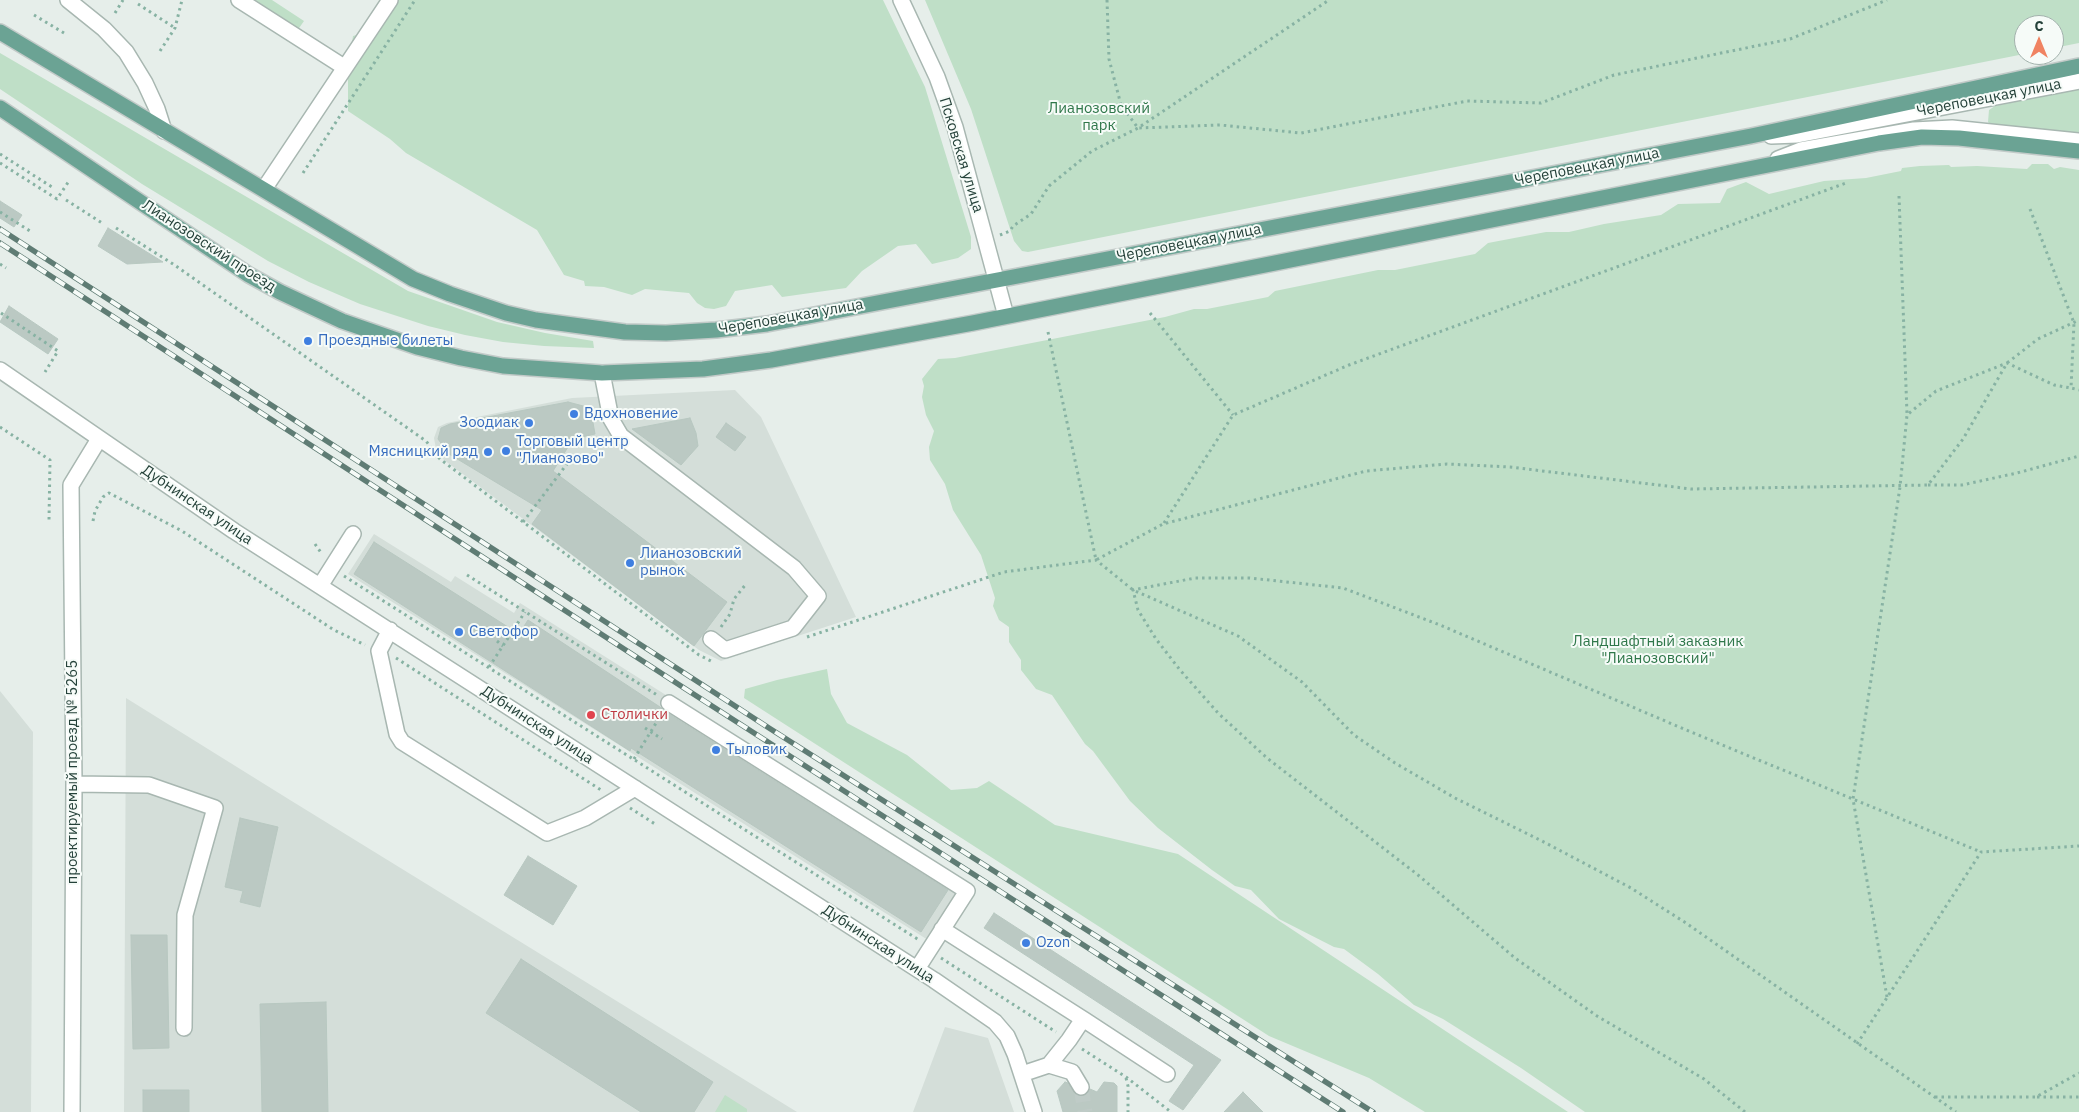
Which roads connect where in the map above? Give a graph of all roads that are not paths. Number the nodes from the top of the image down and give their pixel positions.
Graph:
1 (68, 0) edge
2 (239, 0) edge
3 (390, 0) edge
4 (901, 0) edge
5 (0, 32) edge
6 (2079, 66) edge
7 (344, 67) junction
8 (2079, 81) edge
9 (0, 108) edge
10 (164, 131) junction
11 (1751, 136) junction
12 (2079, 141) edge
13 (2079, 150) edge
14 (1760, 166) junction
15 (264, 189) junction
16 (997, 280) junction
17 (1006, 316) junction
18 (0, 370) edge
19 (642, 372) joint
20 (602, 373) junction
21 (99, 439) junction
22 (353, 534) dead end
23 (320, 586) junction
24 (390, 630) junction
25 (711, 639) road end
26 (669, 703) road end
27 (74, 784) junction
28 (635, 788) junction
29 (942, 929) junction
30 (917, 969) junction
31 (1083, 1019) junction
32 (184, 1028) dead end
33 (1049, 1065) junction
34 (1022, 1074) junction
35 (1168, 1074) dead end
36 (1081, 1087) tunnel mouth
37 (72, 1112) edge
38 (1034, 1112) edge

1 - 10 street
2 - 7 street
3 - 7 street
4 - 16 street, Псковская улица
5 - 10 main road
6 - 11 main road, Череповецкая улица
7 - 15 street
8 - 11 street, Череповецкая улица
9 - 20 main road, Лианозовский проезд
10 - 15 main road
11 - 16 main road, Череповецкая улица
12 - 14 street, Череповецкая улица
13 - 14 main road, Череповецкая улица
14 - 17 main road, Череповецкая улица
15 - 16 main road, Череповецкая улица
16 - 17 street, Псковская улица
17 - 19 main road, Череповецкая улица
18 - 21 street, Дубнинская улица
19 - 20 main road, Лианозовский проезд
20 - 25 street
21 - 23 street, Дубнинская улица
21 - 27 street, проектируемый проезд № 5265
22 - 23 street
23 - 24 street, Дубнинская улица
24 - 28 street, Дубнинская улица
24 - 28 street
26 - 29 street
27 - 32 street
27 - 37 street, проектируемый проезд № 5265
28 - 30 street, Дубнинская улица
29 - 30 street
29 - 31 street
30 - 34 street, Дубнинская улица
31 - 33 street
31 - 35 street
33 - 34 street
33 - 36 street
34 - 38 street, Дубнинская улица

